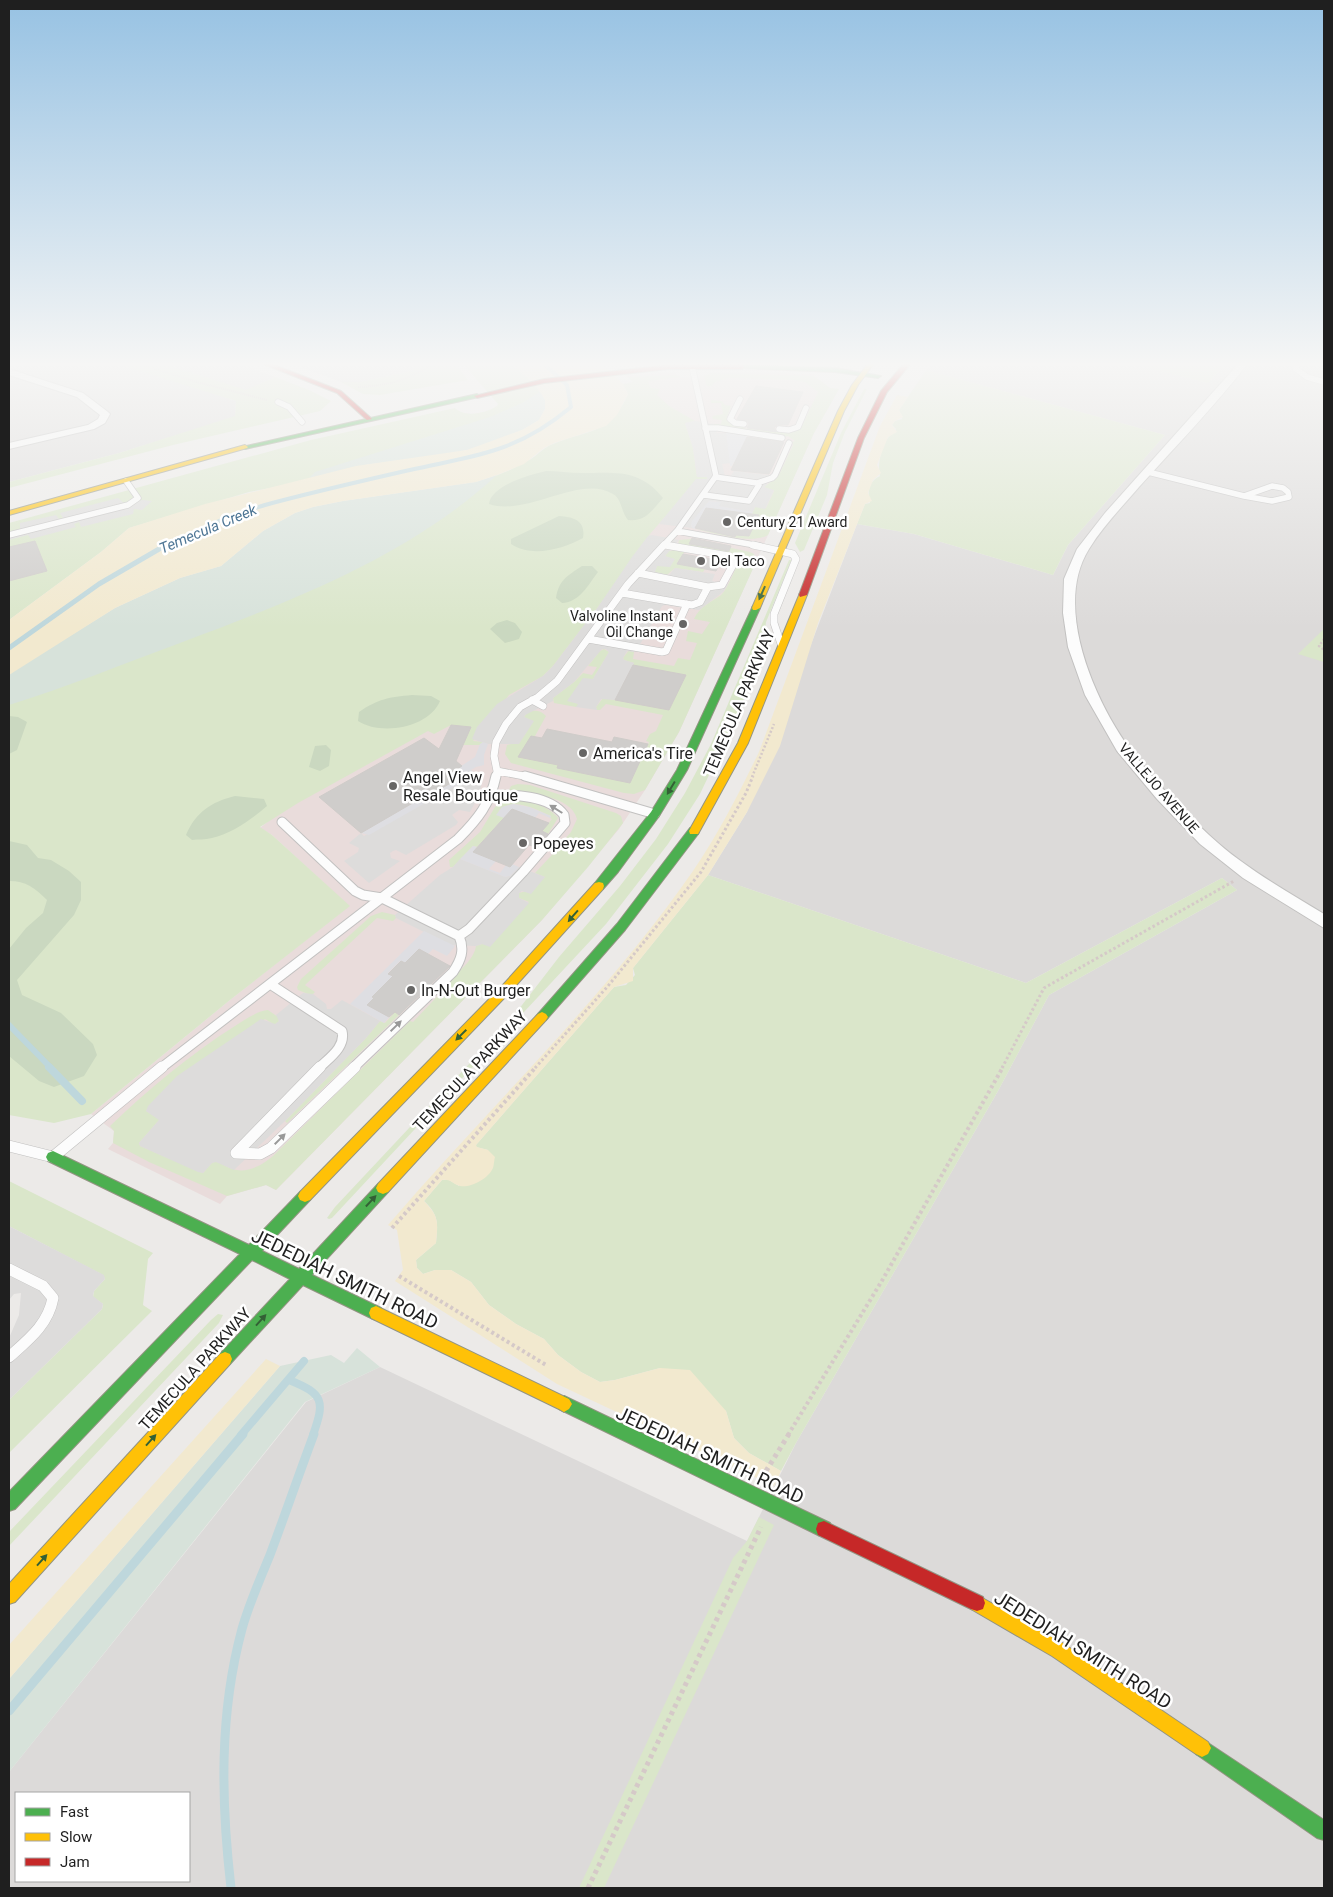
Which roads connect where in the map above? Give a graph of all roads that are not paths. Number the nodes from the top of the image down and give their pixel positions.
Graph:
1 (232, 451) edge
2 (710, 451) edge
3 (786, 451) edge
4 (824, 451) edge
5 (856, 451) edge
6 (1167, 451) edge
7 (1148, 472) junction
8 (715, 477) junction
9 (126, 482) junction
10 (758, 483) junction
11 (704, 495) junction
12 (1244, 496) junction
13 (9, 513) edge
14 (677, 532) junction
15 (9, 535) edge
16 (665, 545) junction
17 (781, 550) junction
18 (638, 573) junction
19 (708, 587) junction
20 (622, 593) junction
21 (687, 604) junction
22 (588, 639) junction
23 (782, 646) junction
24 (532, 700) junction
25 (543, 706) dead end
26 (496, 771) junction
27 (492, 795) junction
28 (655, 814) junction
29 (282, 822) dead end
30 (382, 898) junction
31 (1324, 922) edge
32 (459, 936) junction
33 (270, 984) junction
34 (9, 1146) edge
35 (53, 1157) junction
36 (249, 1252) junction
37 (9, 1269) edge
38 (300, 1277) junction
39 (9, 1357) edge
40 (9, 1503) edge
41 (9, 1596) edge
42 (1324, 1831) edge

1 - 9 main road
2 - 8 lane
3 - 10 lane
4 - 17 main road, TEMECULA PARKWAY
5 - 23 main road, TEMECULA PARKWAY
6 - 7 street, VALLEJO AVENUE
7 - 12 lane
7 - 31 street, VALLEJO AVENUE
8 - 10 lane
8 - 11 lane
9 - 13 main road
9 - 15 lane
10 - 11 lane
11 - 14 lane
12 - 12 lane
14 - 16 lane
14 - 17 lane
16 - 18 lane
16 - 19 lane
17 - 23 lane
17 -> 28 main road, TEMECULA PARKWAY
18 - 19 lane
18 - 20 lane
19 - 21 lane
20 - 21 lane
20 - 22 lane
21 - 22 lane
22 - 24 lane
38 -> 23 main road, TEMECULA PARKWAY
24 - 25 lane
24 - 26 lane
26 - 27 lane
26 - 28 lane
27 - 30 lane
32 -> 27 lane
28 -> 36 main road, TEMECULA PARKWAY
29 - 30 lane
30 - 32 lane
30 - 33 lane
33 -> 32 lane
33 - 35 lane
34 - 35 lane
35 - 36 main road, JEDEDIAH SMITH ROAD
36 - 38 main road, JEDEDIAH SMITH ROAD
36 - 40 main road, TEMECULA PARKWAY
37 - 39 lane
41 -> 38 main road, TEMECULA PARKWAY
38 - 42 main road, JEDEDIAH SMITH ROAD

